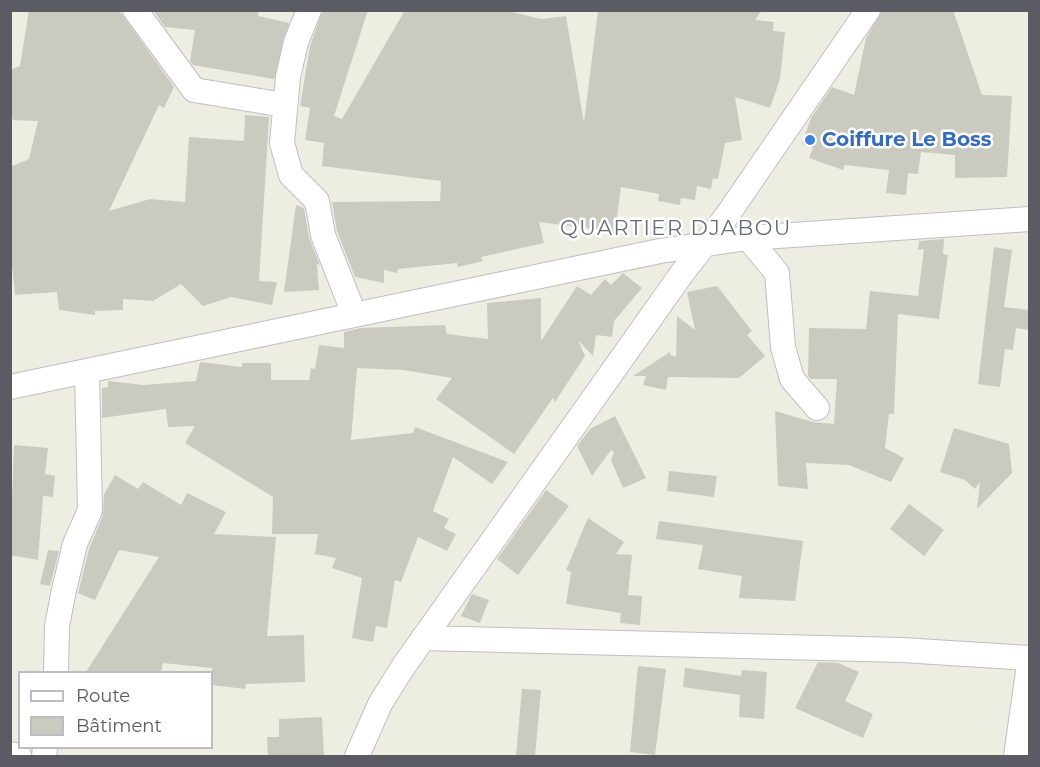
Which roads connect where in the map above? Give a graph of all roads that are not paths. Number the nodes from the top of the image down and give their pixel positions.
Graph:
1 (135, 10) edge
2 (309, 10) edge
3 (868, 10) edge
4 (284, 105) junction
5 (1029, 219) edge
6 (748, 238) junction
7 (704, 244) junction
8 (354, 314) junction
9 (87, 372) junction
10 (10, 387) edge
11 (817, 408) dead end
12 (423, 638) junction
13 (56, 671) edge
14 (10, 754) edge
15 (19, 756) edge
16 (357, 756) edge
17 (1016, 756) edge

1 - 4 street
2 - 4 street
3 - 7 street
4 - 8 street
5 - 6 street
6 - 7 street
6 - 11 street
7 - 8 street
7 - 12 street
8 - 9 street
9 - 10 street
9 - 13 street
12 - 16 street
12 - 17 street
14 - 15 street

